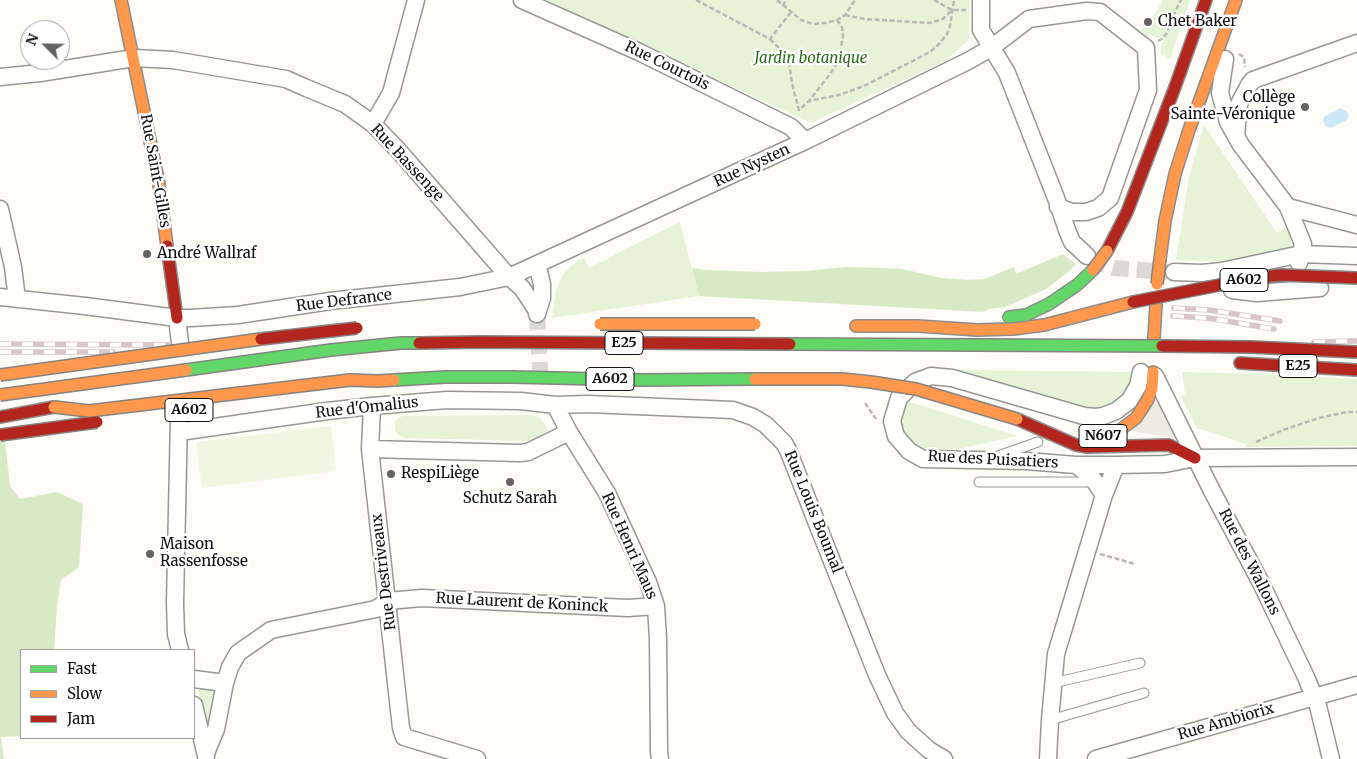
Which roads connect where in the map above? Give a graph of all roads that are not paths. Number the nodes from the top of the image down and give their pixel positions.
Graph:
1 (120, 0) edge
2 (416, 0) edge
3 (525, 0) edge
4 (981, 0) edge
5 (1206, 0) edge
6 (1236, 0) edge
7 (1244, 0) edge
8 (1357, 43) edge
9 (991, 48) junction
10 (134, 58) junction
11 (0, 77) edge
12 (373, 124) junction
13 (1236, 136) junction
14 (805, 141) junction
15 (1058, 207) junction
16 (1288, 207) junction
17 (0, 209) edge
18 (1357, 225) edge
19 (1357, 256) edge
20 (1300, 259) junction
21 (1090, 263) junction
22 (537, 264) junction
23 (509, 277) junction
24 (1190, 277) dead end
25 (1357, 278) edge
26 (1277, 283) dead end
27 (1157, 286) dead end
28 (1227, 289) dead end
29 (1357, 291) edge
30 (1257, 293) junction
31 (0, 297) edge
32 (17, 299) junction
33 (1156, 304) dead end
34 (177, 318) junction
35 (585, 324) dead end
36 (769, 325) dead end
37 (851, 326) dead end
38 (918, 326) junction
39 (1154, 338) dead end
40 (180, 343) dead end
41 (1357, 352) edge
42 (1230, 363) dead end
43 (1148, 367) junction
44 (1357, 370) edge
45 (0, 375) edge
46 (378, 381) junction
47 (0, 383) edge
48 (214, 385) dead end
49 (0, 395) edge
50 (547, 399) junction
51 (372, 406) junction
52 (54, 407) junction
53 (0, 417) edge
54 (134, 417) dead end
55 (1017, 419) junction
56 (106, 421) dead end
57 (569, 432) junction
58 (0, 435) edge
59 (1038, 442) dead end
60 (370, 449) junction
61 (1357, 457) edge
62 (1195, 458) junction
63 (983, 461) junction
64 (1076, 465) junction
65 (1116, 465) junction
66 (979, 482) dead end
67 (1100, 488) junction
68 (388, 601) junction
69 (656, 606) junction
70 (180, 649) edge
71 (1140, 663) dead end
72 (195, 679) edge
73 (225, 682) junction
74 (1053, 683) junction
75 (1357, 685) edge
76 (1144, 693) dead end
77 (1315, 697) junction
78 (195, 709) edge
79 (1050, 720) junction
80 (206, 756) edge
81 (477, 759) edge
82 (660, 759) edge
83 (944, 759) edge
84 (1048, 759) edge
85 (1096, 759) edge
86 (1331, 759) edge

1 - 10 main road, Rue Saint-Gilles
2 - 12 street
3 - 14 street, Rue Courtois
4 - 9 street
5 - 21 main road, A602, bridge
6 - 27 main road, bridge
7 - 13 street
8 - 13 street
9 - 14 street, Rue Nysten
9 - 15 street
9 - 15 street, Rue Nysten
10 - 11 street, Rue Bassenge
10 - 12 street, Rue Bassenge
10 - 34 main road, Rue Saint-Gilles
12 - 23 street, Rue Bassenge
13 - 16 street
14 - 22 street, Rue Nysten
15 - 21 street
16 - 18 street
16 - 20 street
17 - 32 street
19 - 20 street
20 - 24 street
21 - 38 main road, A602
22 - 23 street, Rue Nysten
22 - 23 street
23 - 34 street, Rue Defrance
25 - 38 main road, A602, bridge
26 - 30 street
28 - 30 street
29 - 30 street
31 - 32 street, Rue Defrance
32 - 34 street, Rue Defrance
33 - 39 main road
34 - 40 street, Rue Saint-Gilles
35 - 36 main road, bridge
37 - 38 main road, A602
41 - 49 main road, E25, bridge
42 - 44 main road, E25
43 - 55 main road, N607
43 - 62 street, Rue des Wallons
43 - 63 street, Rue des Puisatiers
45 - 47 main road, bridge
46 - 52 main road, A602, bridge
46 - 54 main road, A602, bridge
46 - 55 main road, A602, bridge
48 - 52 main road, bridge
50 - 51 street, Rue d'Omalius
50 - 57 street, Rue Henri Maus
50 - 83 street, Rue Louis Boumal
51 - 60 street, Rue Destriveaux
51 - 70 street, Rue d'Omalius
52 - 53 main road
55 - 62 main road, A602
56 - 58 main road, bridge
57 - 60 street
57 - 69 street, Rue Henri Maus
59 - 63 lane
60 - 68 street, Rue Destriveaux
61 - 62 street, Rue des Puisatiers
62 - 65 street, Rue des Puisatiers
62 - 77 street, Rue des Wallons
63 - 64 street, Rue des Puisatiers
64 - 65 street, Rue des Puisatiers
64 - 67 street
65 - 67 street
66 - 67 lane
67 - 74 street
68 - 69 street, Rue Laurent de Koninck
68 - 73 street, Rue Laurent de Koninck
68 - 81 street, Rue Destriveaux
69 - 82 street, Rue Henri Maus
71 - 74 lane
72 - 73 street
73 - 80 street, Rue Laurent de Koninck
74 - 79 street
75 - 77 street, Rue Ambiorix
76 - 79 lane
77 - 85 street, Rue Ambiorix
77 - 86 street, Rue des Wallons
78 - 80 street
79 - 84 street

